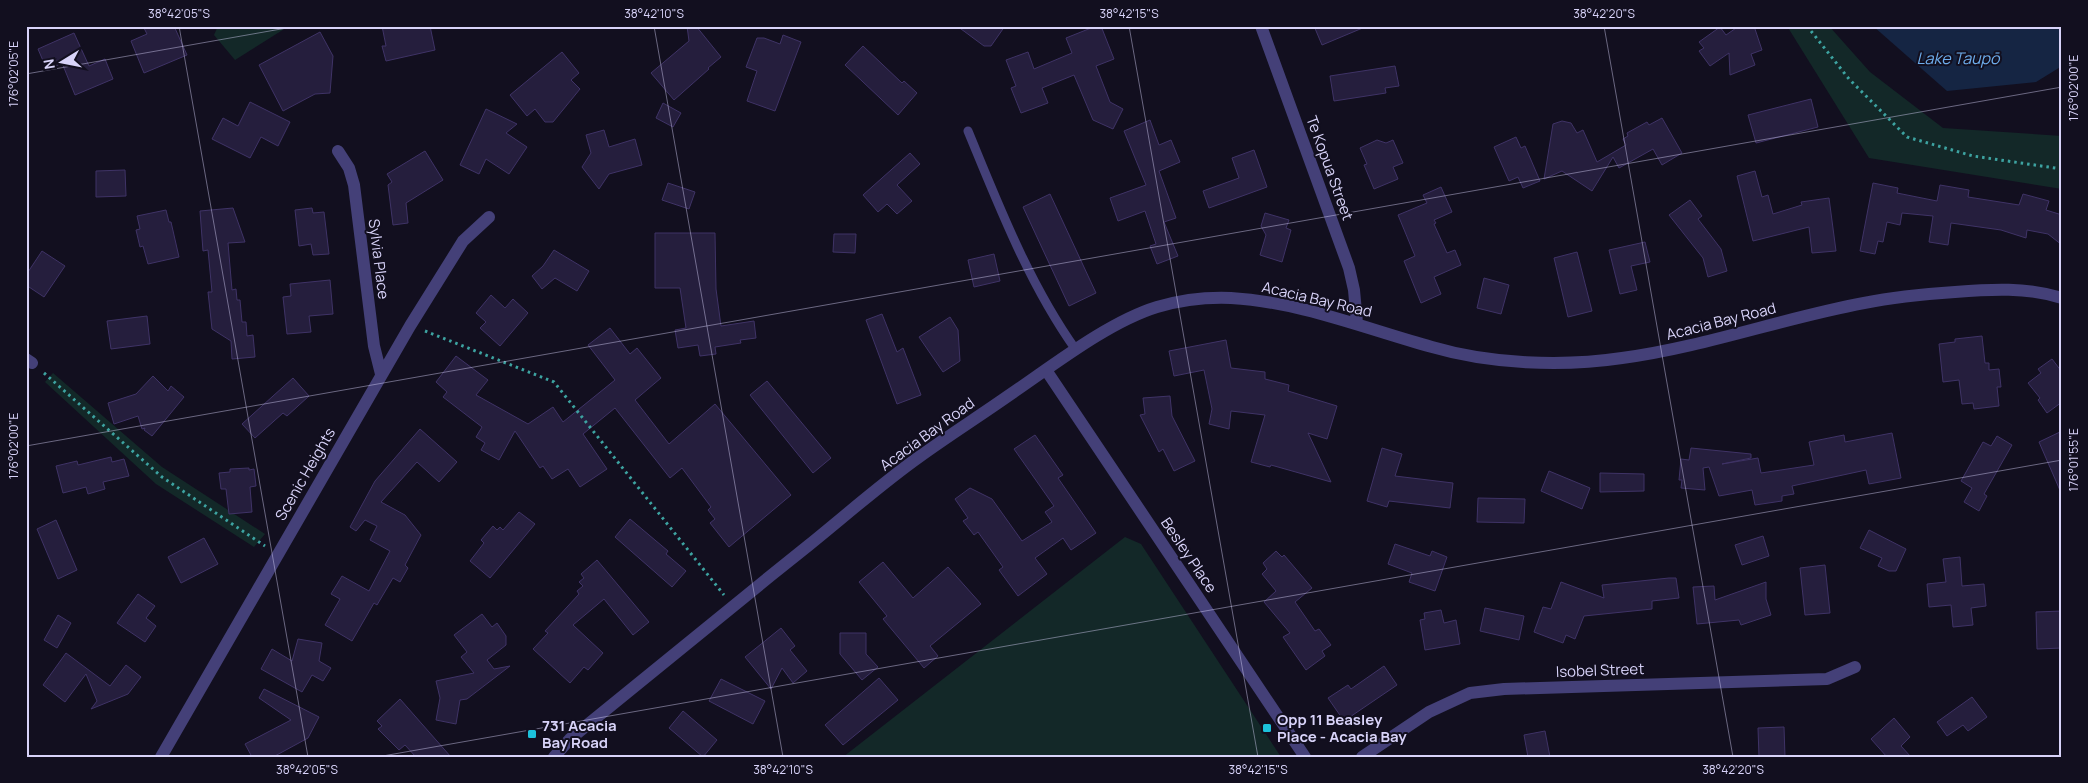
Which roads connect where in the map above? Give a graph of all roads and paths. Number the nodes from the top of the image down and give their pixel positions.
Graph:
1 (1261, 26) edge
2 (1807, 26) edge
3 (968, 131) dead end
4 (338, 151) dead end
5 (2062, 169) edge
6 (489, 217) dead end
7 (2062, 298) edge
8 (1357, 323) junction
9 (410, 326) junction
10 (1076, 350) junction
11 (29, 361) edge
12 (1046, 370) junction
13 (381, 374) junction
14 (278, 554) junction
15 (733, 606) junction
16 (1855, 667) dead end
17 (161, 757) edge
18 (554, 757) edge
19 (1305, 757) edge
20 (1362, 757) edge

1 - 8 street, Te Kopua Street
2 - 5 path
3 - 10 lane
4 - 13 street, Sylvia Place
6 - 9 street, Scenic Heights
7 - 8 street, Acacia Bay Road
8 - 10 street, Acacia Bay Road
9 - 13 street, Scenic Heights
9 - 15 path
10 - 12 street, Acacia Bay Road
11 - 14 path
12 - 15 street, Acacia Bay Road
12 - 19 street, Besley Place
13 - 14 street, Scenic Heights
14 - 17 street, Scenic Heights
15 - 18 street, Acacia Bay Road
16 - 20 street, Isobel Street

